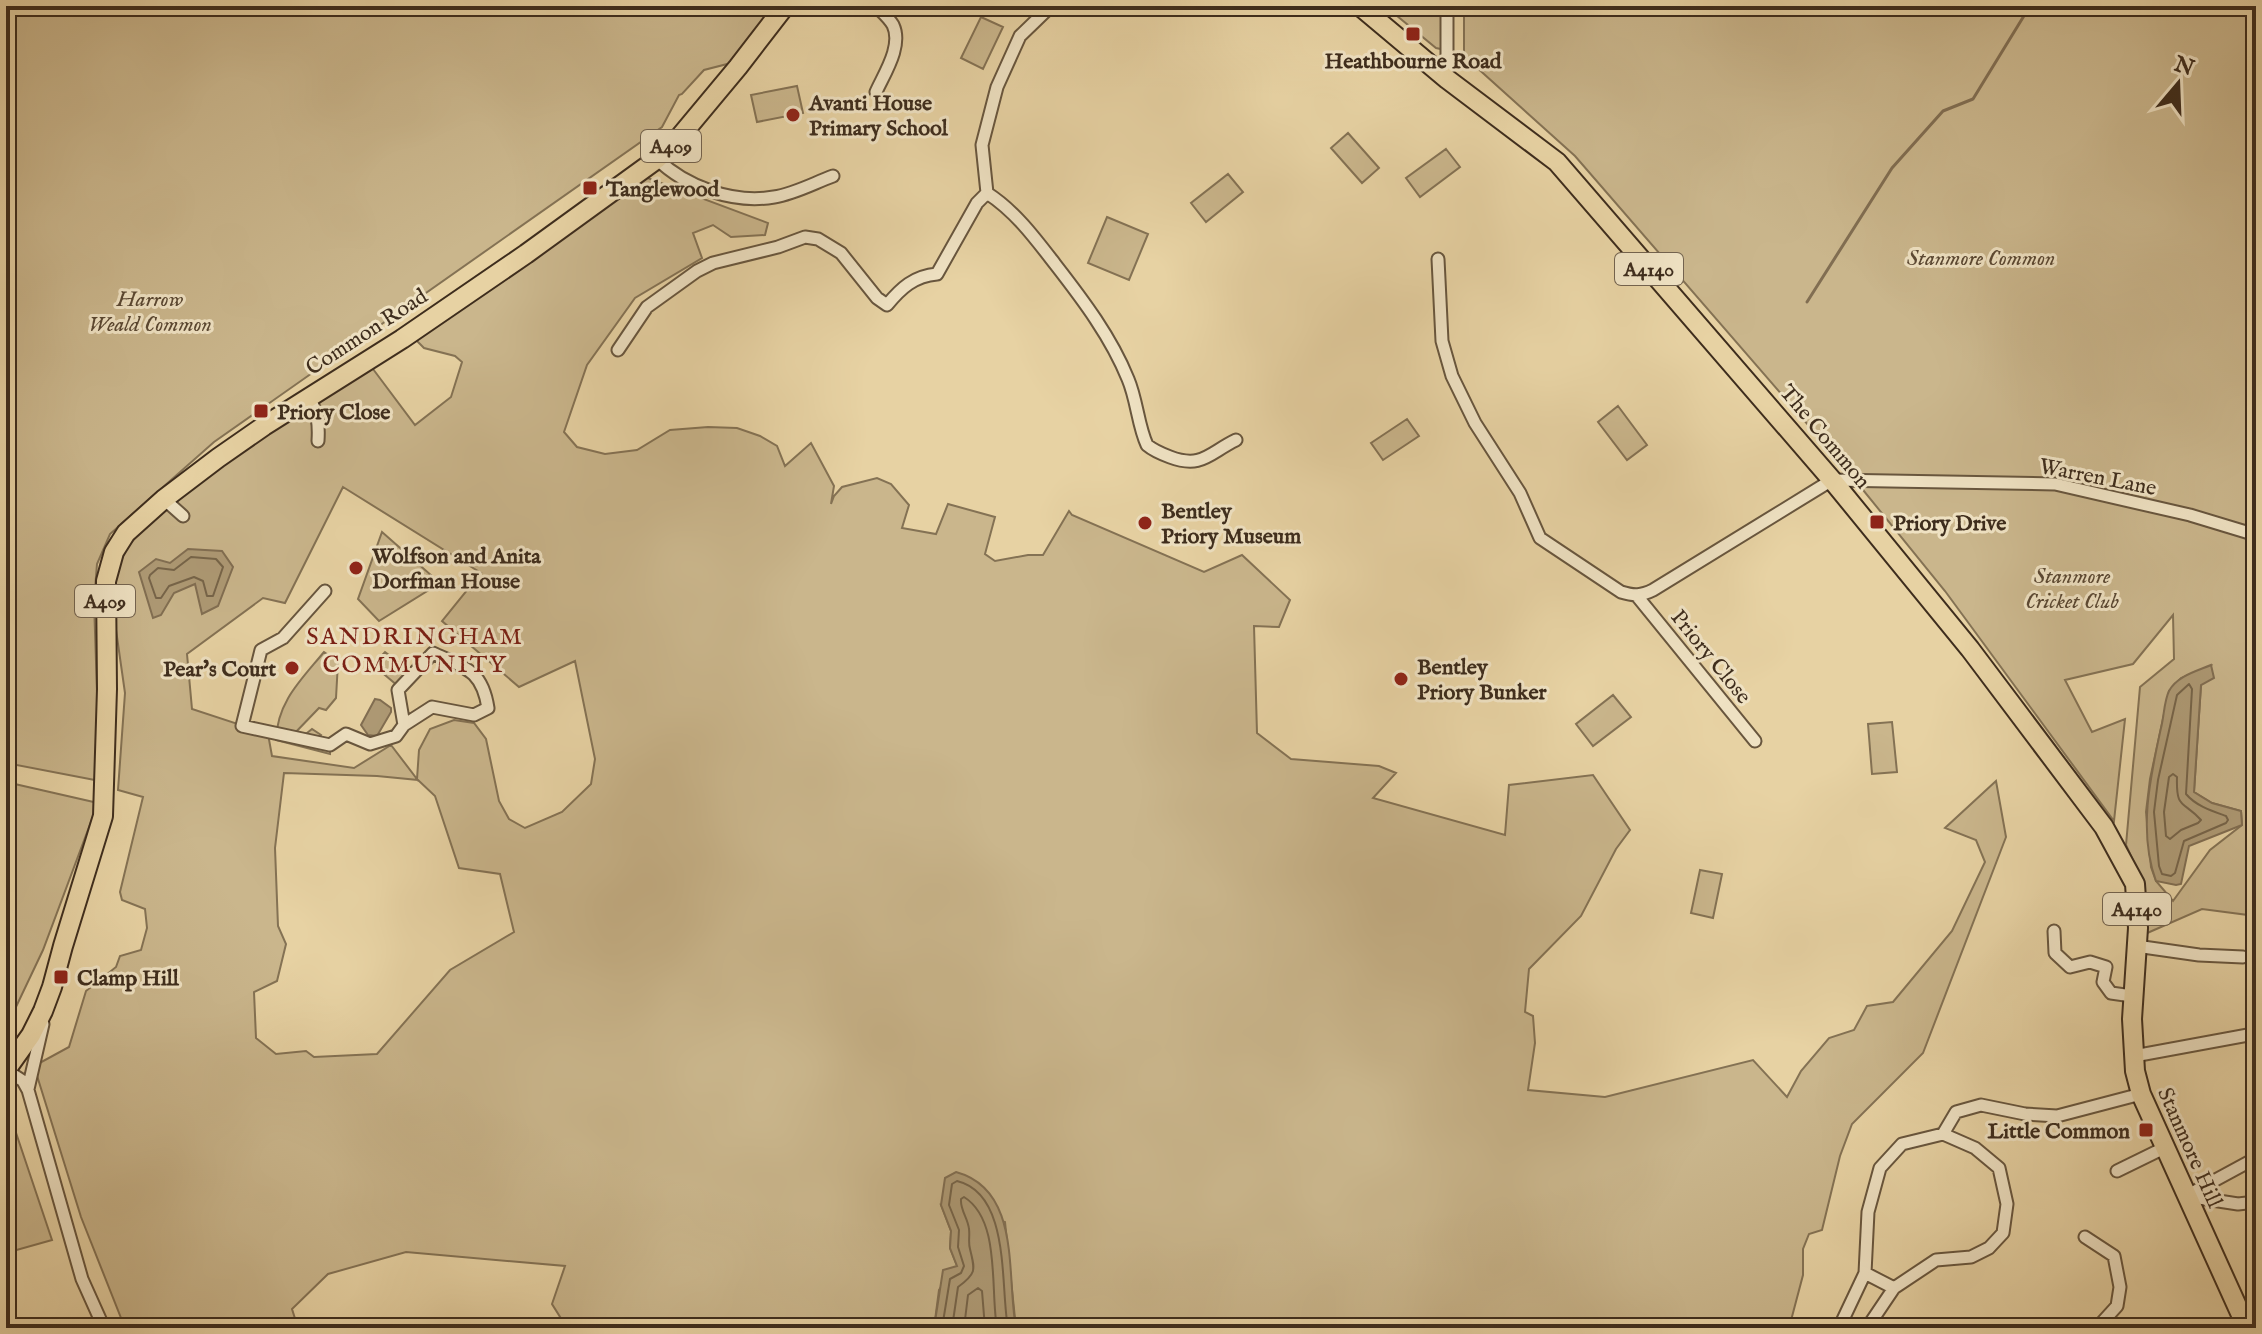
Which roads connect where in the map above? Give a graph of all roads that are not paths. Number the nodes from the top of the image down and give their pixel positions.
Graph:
1 (785, 6) edge
2 (876, 6) edge
3 (1051, 6) edge
4 (1360, 6) edge
5 (1447, 6) edge
6 (1447, 79) junction
7 (876, 92) dead end
8 (657, 159) junction
9 (833, 176) dead end
10 (987, 193) junction
11 (1438, 259) dead end
12 (618, 350) dead end
13 (308, 397) junction
14 (1236, 440) dead end
15 (318, 441) dead end
16 (1832, 480) junction
17 (164, 499) junction
18 (183, 516) dead end
19 (2256, 535) edge
20 (325, 591) dead end
21 (1637, 596) junction
22 (404, 725) junction
23 (1755, 741) dead end
24 (2054, 931) dead end
25 (2136, 946) junction
26 (2243, 957) dead end
27 (2132, 996) junction
28 (43, 1011) junction
29 (2256, 1030) edge
30 (2134, 1064) junction
31 (6, 1070) edge
32 (28, 1090) junction
33 (2141, 1094) junction
34 (1943, 1134) junction
35 (2164, 1148) junction
36 (2256, 1158) edge
37 (2117, 1171) dead end
38 (2186, 1196) junction
39 (2256, 1202) edge
40 (2085, 1237) dead end
41 (1865, 1273) junction
42 (1894, 1288) junction
43 (104, 1328) edge
44 (1839, 1328) edge
45 (1867, 1328) edge
46 (2097, 1328) edge
47 (2247, 1328) edge

1 - 8 main road, Common Road / A409
2 - 7 street
3 - 10 street
4 - 6 main road, The Common / A4140
5 - 6 street
6 - 16 main road, The Common / A4140
8 - 9 street
8 - 13 main road, Common Road / A409
10 - 12 street
10 - 14 street
11 - 21 street
13 - 15 street
13 - 17 main road, Common Road / A409
16 - 19 street, Warren Lane
16 - 21 street
16 - 25 main road, The Common / A4140
17 - 18 street
17 - 28 main road, Common Road / A409
20 - 22 street
21 - 23 street, Priory Close
22 - 22 street
24 - 27 street
25 - 26 street
25 - 27 main road, The Common / A4140
27 - 30 main road, The Common / A4140
28 - 31 main road, Common Road / A409
28 - 32 street
29 - 30 street
30 - 33 main road, Stanmore Hill / A4140
31 - 32 street
32 - 43 street
33 - 34 street
33 - 35 main road, Stanmore Hill / A4140
34 - 41 street
34 - 42 street
35 - 37 street
35 - 38 main road, Stanmore Hill / A4140
36 - 38 street
38 - 39 street
38 - 47 main road, Stanmore Hill / A4140
40 - 46 street
41 - 42 street
41 - 44 street
42 - 45 street

